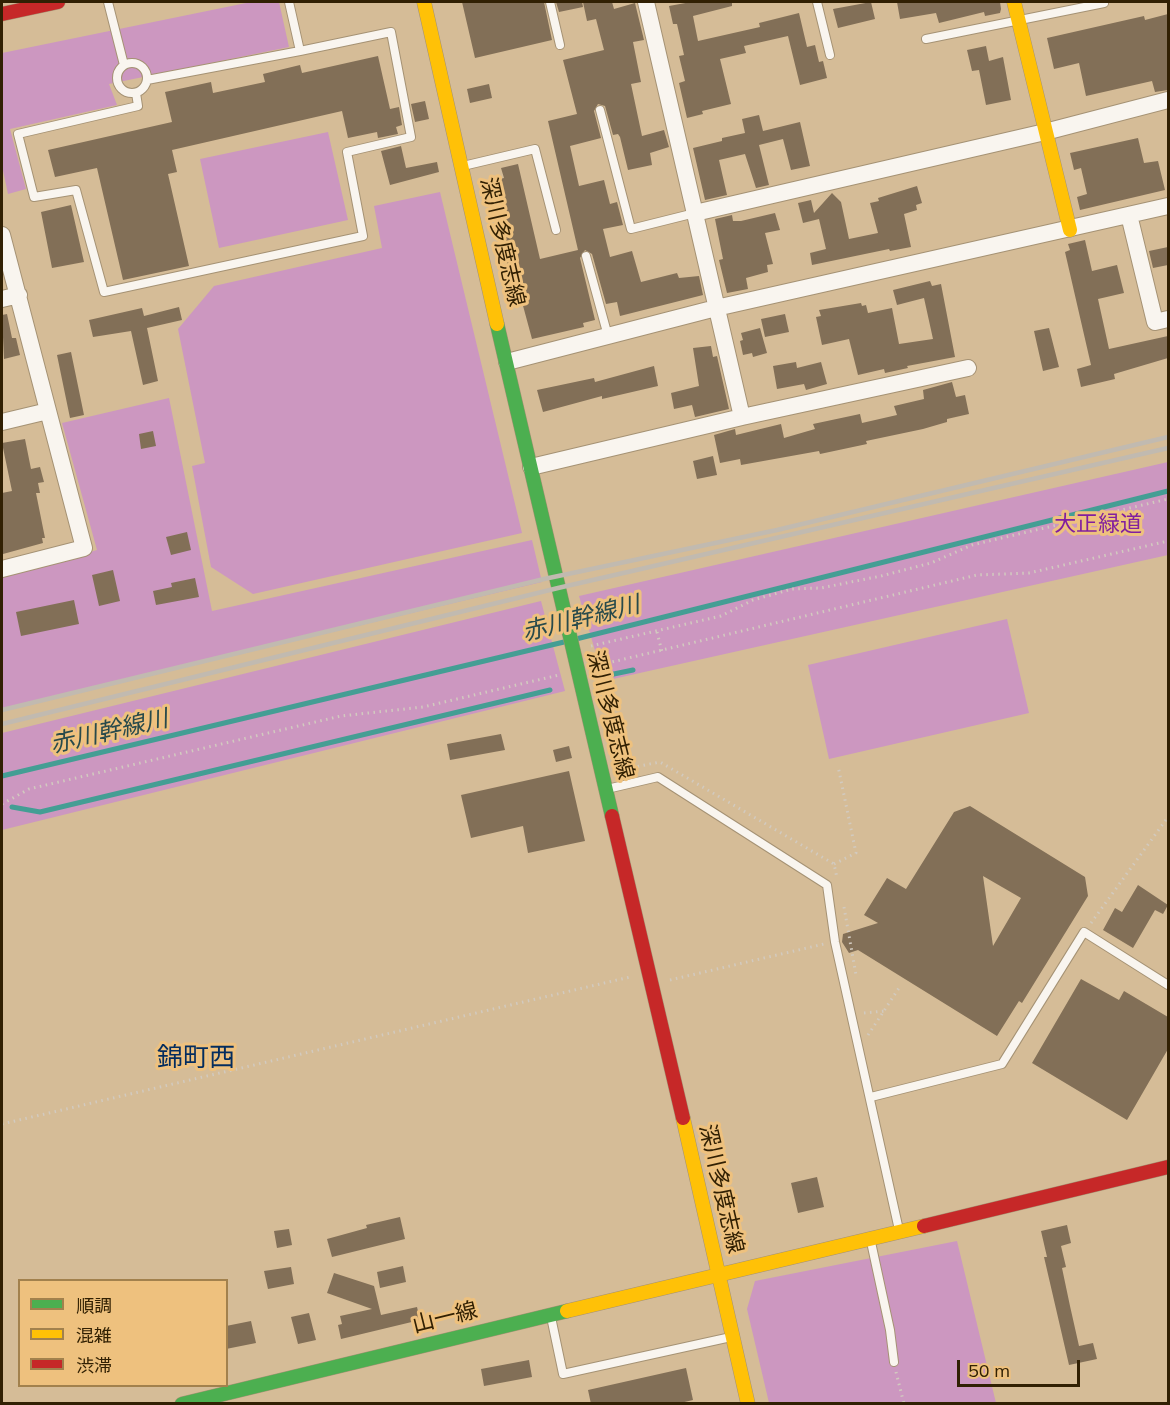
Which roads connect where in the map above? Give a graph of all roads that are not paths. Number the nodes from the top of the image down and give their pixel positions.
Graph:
1 (58, 2) edge
2 (108, 2) edge
3 (289, 2) edge
4 (424, 2) edge
5 (550, 2) edge
6 (646, 2) edge
7 (817, 2) edge
8 (1014, 2) edge
9 (1104, 3) dead end
10 (2, 14) edge
11 (1019, 20) junction
12 (926, 39) dead end
13 (560, 45) dead end
14 (300, 51) junction
15 (830, 55) dead end
16 (124, 65) junction
17 (147, 80) junction
18 (136, 93) junction
19 (1168, 100) edge
20 (600, 110) dead end
21 (1045, 132) junction
22 (463, 166) junction
23 (1168, 206) edge
24 (695, 213) junction
25 (1129, 216) junction
26 (556, 230) dead end
27 (1070, 230) junction
28 (2, 235) edge
29 (586, 256) dead end
30 (19, 295) junction
31 (2, 299) edge
32 (716, 308) junction
33 (1168, 319) edge
34 (608, 336) junction
35 (507, 362) junction
36 (968, 368) dead end
37 (48, 411) junction
38 (742, 417) junction
39 (2, 422) edge
40 (531, 467) junction
41 (2, 569) edge
42 (606, 789) junction
43 (1168, 985) edge
44 (871, 1097) junction
45 (1168, 1167) edge
46 (899, 1230) junction
47 (870, 1239) junction
48 (718, 1274) junction
49 (550, 1314) junction
50 (733, 1337) junction
51 (894, 1362) road end
52 (182, 1404) edge
53 (748, 1404) edge

1 - 10 main road
2 - 16 lane
3 - 14 lane
4 - 22 main road, 深川多度志線
5 - 13 lane
6 - 24 street
7 - 15 lane
8 - 11 main road
9 - 11 lane
11 - 12 lane
11 - 21 main road
14 - 17 lane
14 - 18 lane
16 - 17 lane
16 - 18 lane
17 - 18 lane
19 - 21 street
20 - 24 lane
21 - 24 street
21 - 27 main road
22 - 26 lane
22 - 35 main road, 深川多度志線
23 - 25 street
24 - 32 street
25 - 27 street
25 - 33 street
27 - 32 street
28 - 30 street
29 - 34 lane
30 - 31 street
30 - 37 street
32 - 34 street
32 - 38 street
34 - 35 street
35 - 40 main road, 深川多度志線
36 - 38 street
37 - 39 street
37 - 41 street
38 - 40 street
40 - 42 main road, 深川多度志線
42 - 44 lane
42 - 48 main road, 深川多度志線
43 - 44 lane
44 - 46 lane
45 - 46 main road, 山一線
46 - 47 main road, 山一線
47 - 48 main road, 山一線
47 - 51 lane
48 - 49 main road, 山一線
48 - 50 main road, 深川多度志線
49 - 50 lane
49 - 52 main road, 山一線
50 - 53 main road, 深川多度志線

